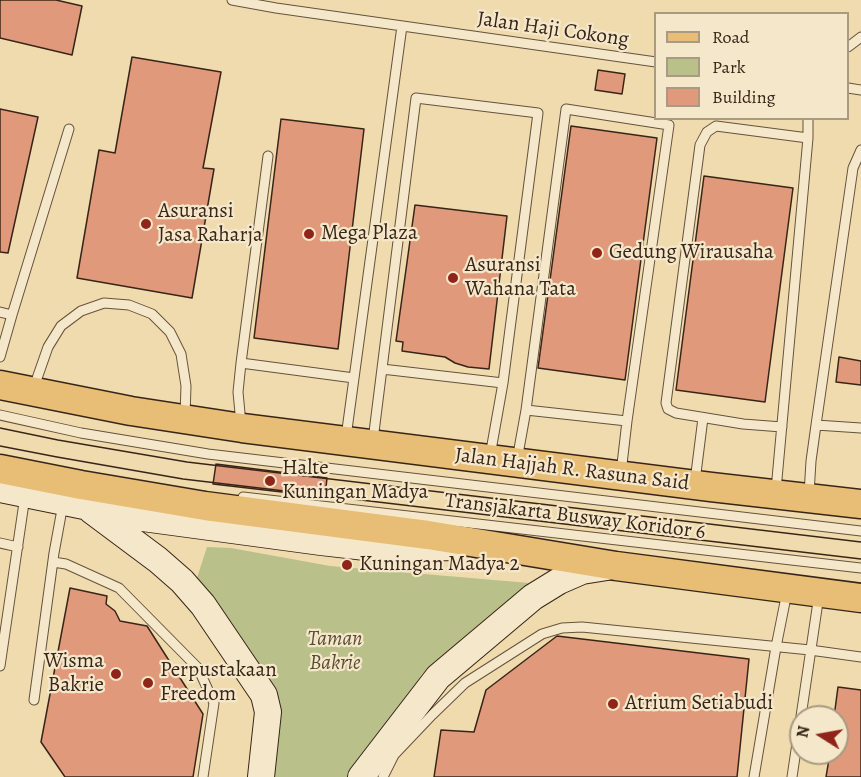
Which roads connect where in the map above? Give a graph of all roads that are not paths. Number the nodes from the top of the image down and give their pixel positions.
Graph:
1 (232, 0) edge
2 (402, 26) junction
3 (654, 62) edge
4 (808, 120) edge
5 (69, 129) dead end
6 (808, 138) junction
7 (861, 150) edge
8 (268, 156) dead end
9 (0, 312) edge
10 (12, 315) junction
11 (0, 357) edge
12 (241, 363) junction
13 (382, 369) junction
14 (354, 378) junction
15 (503, 384) junction
16 (0, 385) edge
17 (32, 392) junction
18 (526, 410) junction
19 (0, 416) edge
20 (703, 418) junction
21 (185, 420) junction
22 (627, 421) junction
23 (816, 425) junction
24 (782, 427) junction
25 (242, 428) junction
26 (861, 428) edge
27 (359, 443) junction
28 (503, 460) junction
29 (0, 469) edge
30 (621, 476) junction
31 (694, 485) junction
32 (0, 489) edge
33 (26, 495) junction
34 (775, 495) junction
35 (236, 496) dead end
36 (809, 499) junction
37 (73, 503) junction
38 (861, 504) edge
39 (861, 531) edge
40 (0, 543) edge
41 (18, 547) junction
42 (492, 547) junction
43 (53, 562) junction
44 (616, 566) junction
45 (861, 568) edge
46 (787, 590) junction
47 (820, 594) junction
48 (861, 598) edge
49 (776, 647) junction
50 (810, 651) junction
51 (861, 657) edge
52 (0, 666) edge
53 (34, 700) dead end
54 (203, 777) edge
55 (261, 777) edge
56 (361, 777) edge
57 (383, 777) edge
58 (754, 777) edge
59 (792, 777) edge

1 - 2 lane, Jalan Haji Cokong
2 - 3 lane, Jalan Haji Cokong
2 - 14 lane
4 - 6 lane
5 - 10 lane
6 - 20 lane
6 - 24 lane
7 - 23 lane
8 - 12 lane
9 - 10 lane
10 - 11 lane
12 - 14 lane
12 - 25 lane
13 - 15 lane
13 - 15 lane
13 - 27 lane
14 - 27 lane
15 - 28 lane
16 - 17 main road, Jalan Hajjah R. Rasuna Said
17 - 21 main road, Jalan Hajjah R. Rasuna Said
17 - 21 lane
18 - 22 lane
18 - 22 lane
18 - 28 lane
19 - 39 lane, Transjakarta Busway Koridor 6
20 - 24 lane
20 - 31 lane
21 - 25 main road, Jalan Hajjah R. Rasuna Said
22 - 30 lane
23 - 26 lane
23 - 36 lane
24 - 34 lane
25 - 27 main road, Jalan Hajjah R. Rasuna Said
27 - 28 main road, Jalan Hajjah R. Rasuna Said
28 - 30 main road, Jalan Hajjah R. Rasuna Said
29 - 42 main road
30 - 31 main road, Jalan Hajjah R. Rasuna Said
31 - 34 main road, Jalan Hajjah R. Rasuna Said
32 - 33 street
33 - 37 street
33 - 41 lane
34 - 36 main road, Jalan Hajjah R. Rasuna Said
35 - 45 lane, Transjakarta Busway Koridor 6
36 - 38 main road, Jalan Hajjah R. Rasuna Said
37 - 42 street
37 - 43 lane
37 - 55 street
40 - 41 lane
41 - 52 lane
42 - 44 main road
43 - 53 lane
43 - 54 lane
44 - 46 main road
44 - 56 street
46 - 47 main road
46 - 49 lane
47 - 48 main road
47 - 50 lane
49 - 50 lane
49 - 57 lane
49 - 58 lane
50 - 51 lane
50 - 59 lane

